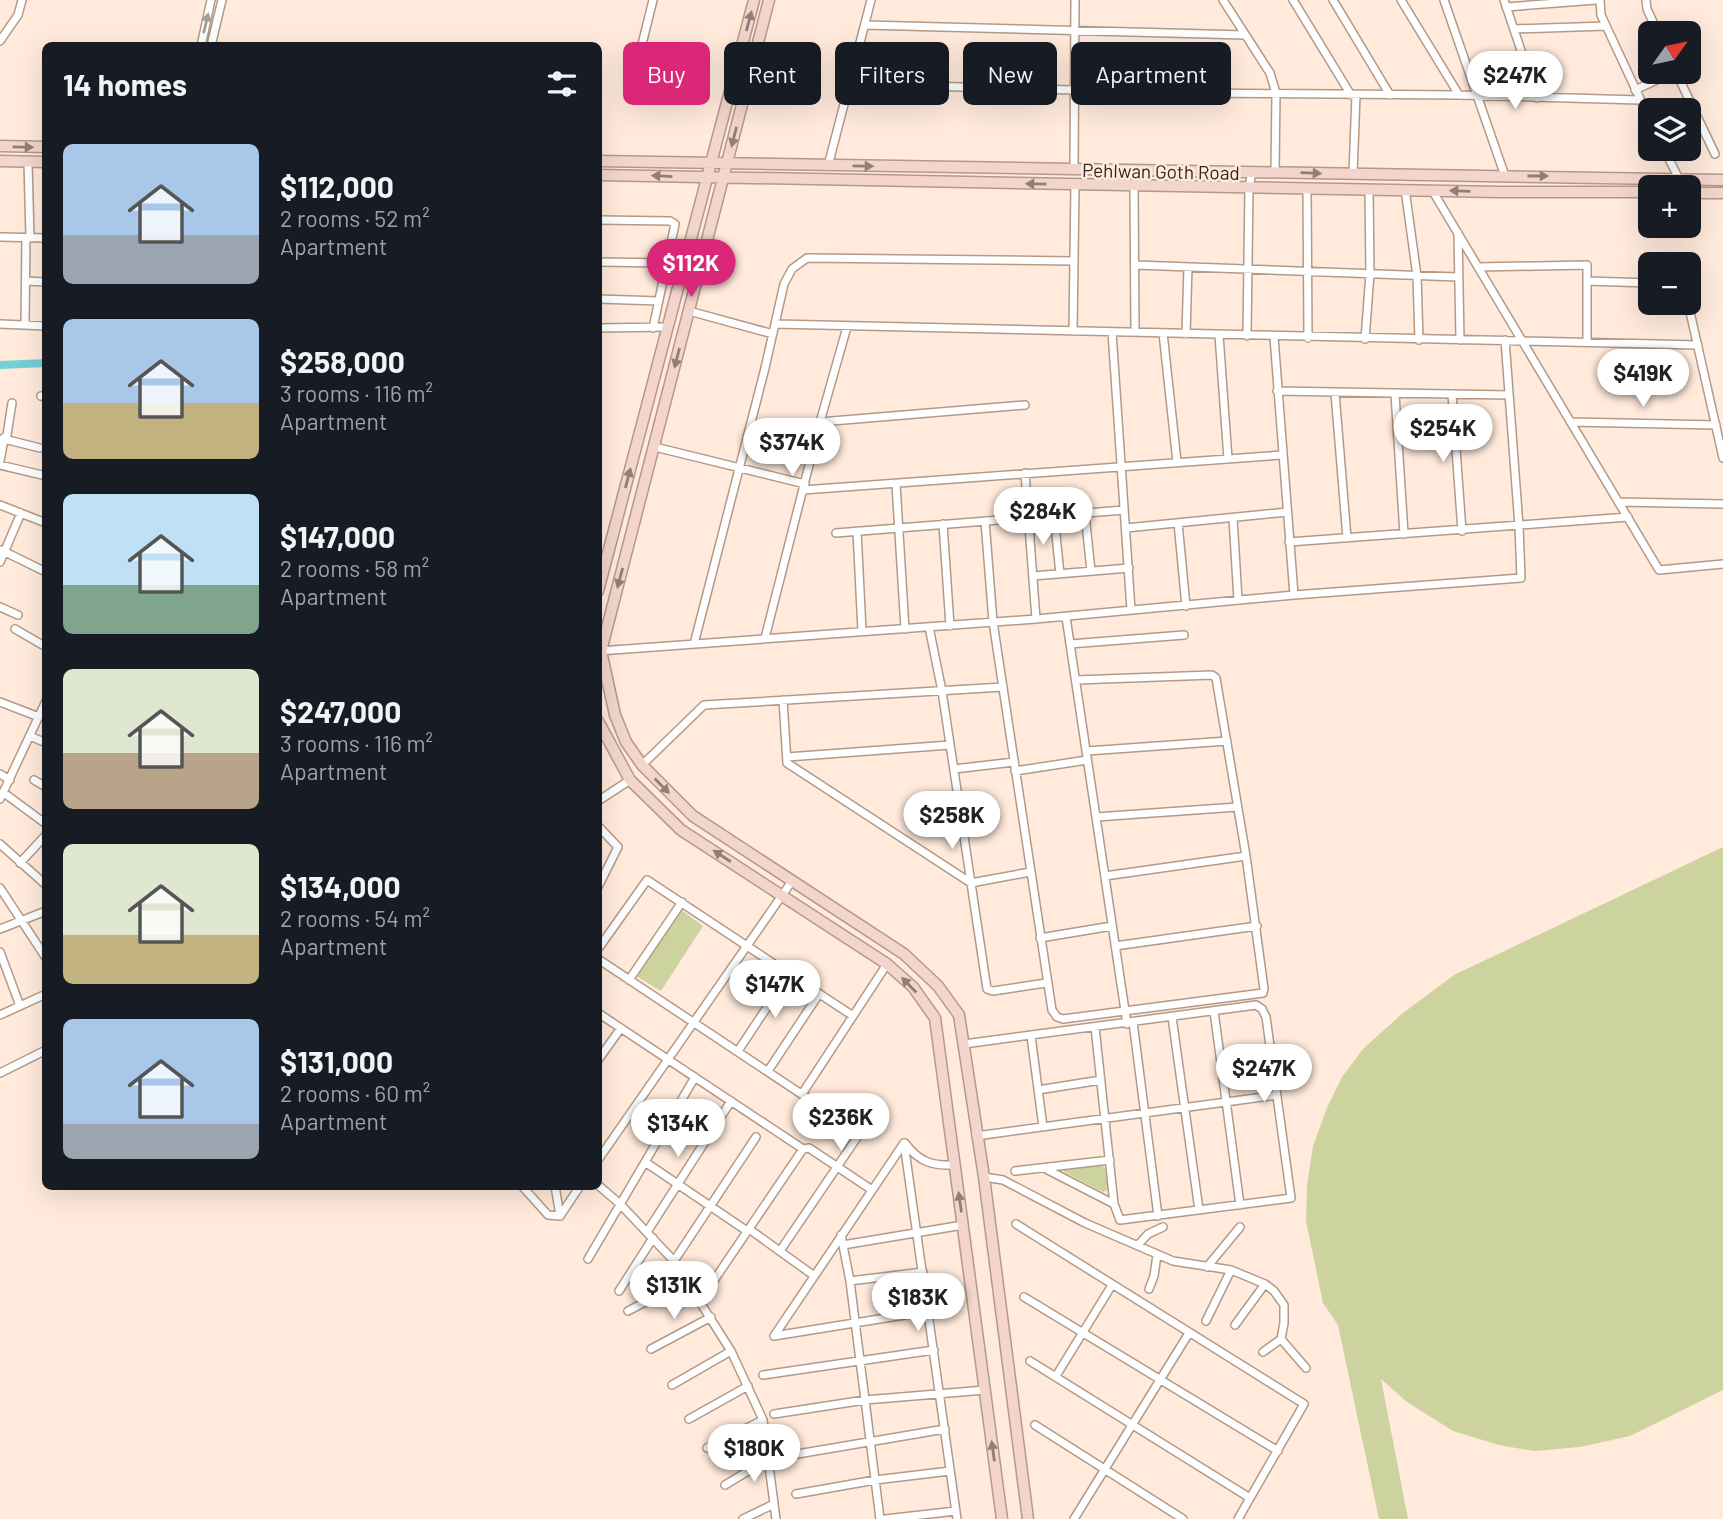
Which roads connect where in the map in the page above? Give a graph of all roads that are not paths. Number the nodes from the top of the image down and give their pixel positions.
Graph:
1 (22, 0) edge
2 (211, 0) edge
3 (222, 0) edge
4 (653, 0) edge
5 (754, 0) edge
6 (769, 0) edge
7 (871, 0) edge
8 (1075, 0) edge
9 (1223, 0) edge
10 (1293, 0) edge
11 (1333, 0) edge
12 (1401, 0) edge
13 (1444, 0) edge
14 (1598, 0) edge
15 (1646, 0) edge
16 (1505, 3) edge
17 (1652, 21) edge
18 (865, 25) junction
19 (1606, 26) junction
20 (1514, 29) junction
21 (1074, 32) junction
22 (1245, 35) junction
23 (0, 41) edge
24 (202, 42) edge
25 (212, 42) edge
26 (643, 42) edge
27 (861, 42) edge
28 (1074, 42) edge
29 (1648, 84) edge
30 (1681, 84) edge
31 (949, 86) edge
32 (1071, 89) edge
33 (1635, 90) junction
34 (1231, 92) edge
35 (1276, 93) junction
36 (1353, 95) junction
37 (1390, 95) junction
38 (1459, 95) junction
39 (1477, 96) junction
40 (1537, 98) junction
41 (1639, 98) edge
42 (1638, 100) edge
43 (844, 105) edge
44 (1073, 105) edge
45 (0, 146) edge
46 (42, 147) edge
47 (1715, 154) dead end
48 (0, 161) edge
49 (28, 161) junction
50 (602, 161) edge
51 (42, 162) edge
52 (711, 164) junction
53 (727, 164) junction
54 (828, 166) junction
55 (1074, 169) junction
56 (1275, 171) junction
57 (1252, 172) junction
58 (1353, 174) junction
59 (602, 175) edge
60 (1505, 176) junction
61 (708, 178) junction
62 (1638, 178) edge
63 (724, 179) junction
64 (1701, 180) edge
65 (1723, 180) edge
66 (1075, 185) junction
67 (1134, 186) junction
68 (1249, 187) junction
69 (1307, 188) junction
70 (1369, 189) junction
71 (1405, 189) junction
72 (1433, 190) junction
73 (1638, 192) edge
74 (1701, 193) edge
75 (1723, 193) edge
76 (602, 220) edge
77 (1458, 232) junction
78 (0, 237) edge
79 (28, 238) junction
80 (42, 238) edge
81 (1074, 261) junction
82 (602, 262) edge
83 (668, 263) junction
84 (1136, 265) junction
85 (1188, 267) junction
86 (1478, 267) junction
87 (1248, 269) junction
88 (1309, 272) junction
89 (1370, 274) junction
90 (1418, 276) junction
91 (1458, 277) junction
92 (26, 281) junction
93 (1587, 281) junction
94 (42, 282) edge
95 (1638, 283) edge
96 (602, 299) edge
97 (659, 301) junction
98 (688, 311) junction
99 (1691, 315) edge
100 (0, 324) edge
101 (775, 324) junction
102 (25, 325) junction
103 (42, 326) edge
104 (667, 327) junction
105 (847, 327) junction
106 (602, 328) edge
107 (653, 328) junction
108 (1073, 331) junction
109 (1112, 332) junction
110 (1135, 332) junction
111 (1163, 333) junction
112 (773, 334) junction
113 (1186, 334) junction
114 (1219, 335) junction
115 (1247, 336) junction
116 (1274, 337) junction
117 (1308, 338) junction
118 (1365, 339) junction
119 (1419, 340) junction
120 (1460, 340) junction
121 (1505, 340) junction
122 (1522, 340) junction
123 (1587, 342) junction
124 (1698, 345) junction
125 (1277, 391) junction
126 (1335, 393) junction
127 (1395, 394) junction
128 (1452, 394) junction
129 (1509, 395) junction
130 (12, 403) dead end
131 (1025, 405) dead end
132 (1723, 405) edge
133 (1712, 407) junction
134 (820, 422) junction
135 (1571, 422) junction
136 (1716, 425) junction
137 (2, 440) edge
138 (655, 447) junction
139 (40, 448) dead end
140 (1281, 455) junction
141 (1228, 458) junction
142 (1723, 458) edge
143 (1177, 462) junction
144 (0, 463) edge
145 (1121, 466) junction
146 (740, 468) junction
147 (1025, 473) junction
148 (42, 475) edge
149 (896, 484) junction
150 (804, 487) junction
151 (1619, 502) junction
152 (1723, 503) edge
153 (0, 505) edge
154 (1125, 510) junction
155 (1287, 512) junction
156 (21, 513) junction
157 (1085, 513) junction
158 (1054, 516) junction
159 (1628, 517) junction
160 (1233, 518) junction
161 (1028, 519) junction
162 (42, 521) edge
163 (985, 521) junction
164 (1178, 523) junction
165 (943, 524) junction
166 (1519, 526) junction
167 (899, 527) junction
168 (1126, 528) junction
169 (857, 531) junction
170 (1462, 531) junction
171 (836, 533) dead end
172 (1404, 534) junction
173 (1346, 538) junction
174 (1289, 542) junction
175 (2, 551) edge
176 (0, 562) edge
177 (1723, 564) edge
178 (1129, 568) junction
179 (42, 570) edge
180 (1091, 571) junction
181 (1060, 574) junction
182 (602, 575) edge
183 (1033, 576) junction
184 (1294, 595) junction
185 (1238, 600) junction
186 (1186, 606) junction
187 (0, 607) edge
188 (1131, 610) junction
189 (18, 615) dead end
190 (1066, 617) junction
191 (1036, 619) junction
192 (993, 622) junction
193 (950, 626) junction
194 (929, 627) junction
195 (15, 629) dead end
196 (905, 629) junction
197 (862, 631) junction
198 (1184, 635) dead end
199 (765, 638) junction
200 (42, 643) edge
201 (602, 644) edge
202 (694, 644) junction
203 (1070, 644) junction
204 (602, 651) edge
205 (602, 660) edge
206 (1076, 680) junction
207 (1003, 687) junction
208 (942, 691) junction
209 (783, 700) junction
210 (0, 702) edge
211 (42, 710) edge
212 (39, 717) junction
213 (602, 728) edge
214 (30, 736) junction
215 (42, 741) edge
216 (1227, 741) junction
217 (950, 745) junction
218 (1087, 756) junction
219 (787, 757) junction
220 (642, 765) junction
221 (1014, 766) junction
222 (954, 769) junction
223 (0, 774) edge
224 (10, 780) junction
225 (34, 780) dead end
226 (630, 780) junction
227 (42, 785) edge
228 (2, 796) edge
229 (602, 798) edge
230 (1237, 807) junction
231 (1096, 817) junction
232 (42, 821) edge
233 (602, 830) edge
234 (42, 839) edge
235 (0, 844) edge
236 (1246, 856) junction
237 (20, 863) junction
238 (1030, 872) junction
239 (1105, 876) junction
240 (602, 879) edge
241 (792, 881) junction
242 (42, 882) edge
243 (971, 883) junction
244 (0, 888) edge
245 (782, 895) junction
246 (682, 902) junction
247 (42, 912) edge
248 (22, 920) junction
249 (1112, 926) junction
250 (1257, 926) junction
251 (0, 929) edge
252 (1040, 938) junction
253 (602, 943) edge
254 (747, 946) junction
255 (1115, 946) junction
256 (0, 952) edge
257 (42, 952) edge
258 (602, 962) edge
259 (887, 964) junction
260 (789, 974) junction
261 (629, 980) junction
262 (1046, 983) junction
263 (819, 994) junction
264 (42, 996) edge
265 (20, 1006) junction
266 (1214, 1011) junction
267 (1125, 1013) junction
268 (0, 1015) edge
269 (602, 1016) edge
270 (853, 1016) junction
271 (1172, 1017) junction
272 (694, 1022) junction
273 (1130, 1023) junction
274 (1095, 1027) junction
275 (621, 1028) junction
276 (1031, 1035) junction
277 (964, 1044) junction
278 (738, 1051) junction
279 (42, 1052) edge
280 (602, 1054) edge
281 (668, 1059) junction
282 (768, 1071) junction
283 (0, 1073) edge
284 (695, 1077) junction
285 (1101, 1080) junction
286 (1038, 1090) junction
287 (802, 1094) junction
288 (1277, 1095) junction
289 (731, 1101) junction
290 (1225, 1102) junction
291 (1185, 1108) junction
292 (1145, 1113) junction
293 (1105, 1119) junction
294 (1043, 1127) junction
295 (976, 1136) junction
296 (756, 1137) dead end
297 (904, 1143) junction
298 (803, 1149) junction
299 (602, 1154) edge
300 (1110, 1160) junction
301 (645, 1162) junction
302 (955, 1165) junction
303 (838, 1168) junction
304 (1044, 1168) junction
305 (1015, 1171) dead end
306 (985, 1177) junction
307 (679, 1185) junction
308 (602, 1188) edge
309 (526, 1190) edge
310 (556, 1190) edge
311 (577, 1190) edge
312 (872, 1190) junction
313 (620, 1204) junction
314 (1114, 1204) junction
315 (1240, 1205) junction
316 (710, 1206) junction
317 (1199, 1210) junction
318 (560, 1216) junction
319 (1158, 1216) junction
320 (1016, 1224) dead end
321 (963, 1225) junction
322 (1163, 1227) dead end
323 (1240, 1227) dead end
324 (748, 1230) junction
325 (918, 1232) junction
326 (841, 1234) junction
327 (650, 1235) junction
328 (843, 1245) junction
329 (1138, 1245) junction
330 (780, 1251) junction
331 (1157, 1255) junction
332 (588, 1259) dead end
333 (674, 1261) junction
334 (1207, 1267) junction
335 (1231, 1270) junction
336 (923, 1272) junction
337 (813, 1275) junction
338 (687, 1280) junction
339 (849, 1281) junction
340 (1265, 1284) junction
341 (1112, 1285) junction
342 (1149, 1289) dead end
343 (619, 1291) dead end
344 (1024, 1297) dead end
345 (700, 1301) junction
346 (628, 1311) dead end
347 (929, 1311) junction
348 (711, 1317) junction
349 (1206, 1321) dead end
350 (854, 1325) junction
351 (1235, 1325) dead end
352 (1083, 1331) junction
353 (1189, 1333) junction
354 (1281, 1339) junction
355 (651, 1349) dead end
356 (934, 1350) junction
357 (731, 1351) junction
358 (1263, 1352) dead end
359 (859, 1360) junction
360 (1030, 1361) dead end
361 (1306, 1368) dead end
362 (762, 1375) dead end
363 (1055, 1376) junction
364 (1162, 1379) junction
365 (672, 1385) dead end
366 (748, 1386) junction
367 (985, 1390) junction
368 (940, 1394) junction
369 (865, 1400) junction
370 (774, 1414) dead end
371 (689, 1419) dead end
372 (762, 1420) junction
373 (1132, 1424) junction
374 (1035, 1425) dead end
375 (945, 1429) junction
376 (870, 1441) junction
377 (707, 1448) dead end
378 (1278, 1451) junction
379 (768, 1459) junction
380 (1104, 1470) junction
381 (950, 1471) junction
382 (875, 1480) junction
383 (726, 1485) dead end
384 (796, 1494) dead end
385 (1250, 1498) junction
386 (774, 1504) junction
387 (956, 1515) edge
388 (1075, 1518) edge
389 (743, 1519) edge
390 (776, 1519) edge
391 (880, 1519) edge
392 (885, 1519) edge
393 (1002, 1519) edge
394 (1028, 1519) edge
395 (1183, 1519) edge
396 (1238, 1519) edge

1 - 23 street
24 -> 2 street
3 - 25 street
4 - 26 street
52 -> 5 main road
6 -> 53 main road
7 - 18 street
8 - 21 street
9 - 22 street
10 - 36 street
11 - 37 street
12 - 38 street
13 - 39 street
14 - 16 street
14 - 19 street
15 - 17 street
16 - 20 street
18 - 21 street
18 - 27 street
19 - 20 street
19 - 33 street
20 - 40 street
21 - 22 street
21 - 28 street
22 - 35 street
29 - 33 street
30 - 47 street
31 - 32 street
33 - 41 street
34 - 35 street
35 - 36 street
35 - 56 street
36 - 37 street
36 - 58 street
37 - 38 street
38 - 39 street
39 - 40 street
39 - 60 street
40 - 42 street
43 - 54 street
44 - 55 street
45 -> 46 main road
48 - 49 main road
49 - 51 main road
49 - 79 street
50 - 52 main road, Pehlwan Goth Road
52 - 53 main road, Pehlwan Goth Road
52 - 61 main road
53 - 54 main road, Pehlwan Goth Road
53 - 63 main road
54 -> 55 main road, Pehlwan Goth Road
55 - 57 main road, Pehlwan Goth Road
56 - 57 main road, Pehlwan Goth Road
56 -> 58 main road, Pehlwan Goth Road
57 - 68 street
58 - 60 main road, Pehlwan Goth Road
61 -> 59 main road, Pehlwan Goth Road
60 -> 62 main road, Pehlwan Goth Road
61 - 63 main road, Pehlwan Goth Road
61 - 104 main road
66 -> 63 main road, Pehlwan Goth Road
63 - 98 main road
64 - 65 main road, Pehlwan Goth Road
66 - 67 main road, Pehlwan Goth Road
66 - 81 street
67 - 68 main road, Pehlwan Goth Road
67 - 84 street
68 - 69 main road, Pehlwan Goth Road
68 - 87 street
69 - 70 main road, Pehlwan Goth Road
69 - 88 street
70 - 71 main road, Pehlwan Goth Road
70 - 89 street
71 - 72 main road, Pehlwan Goth Road
71 - 90 street
73 -> 72 main road, Pehlwan Goth Road
72 - 77 street
74 - 75 main road
76 - 83 street
77 - 86 street
77 - 91 street
78 - 79 street
79 - 80 street
79 - 92 street
81 - 101 street
81 - 108 street
82 - 83 street
83 - 97 street
84 - 85 street
84 - 110 street
85 - 87 street
85 - 113 street
86 - 93 street
86 - 122 street
87 - 88 street
87 - 115 street
88 - 89 street
88 - 117 street
89 - 90 street
89 - 118 street
90 - 91 street
90 - 119 street
91 - 120 street
92 - 94 street
92 - 102 street
93 - 95 street
93 - 123 street
96 - 97 street
97 - 107 street
98 - 112 street
98 -> 138 main road
99 - 124 street
100 - 102 street
101 - 105 street
101 - 112 street
102 - 103 street
104 - 107 street
182 -> 104 main road
105 - 108 street
105 - 134 street
106 - 107 street
108 - 109 street
109 - 110 street
109 - 145 street
110 - 111 street
111 - 113 street
111 - 143 street
112 - 146 street
113 - 114 street
114 - 115 street
114 - 141 street
115 - 116 street
116 - 117 street
116 - 125 street
117 - 118 street
118 - 119 street
119 - 120 street
120 - 121 street
121 - 122 street
121 - 129 street
122 - 123 street
122 - 135 street
123 - 124 street
124 - 133 street
125 - 126 street
125 - 140 street
126 - 127 street
126 - 173 street
127 - 128 street
127 - 172 street
128 - 129 street
128 - 170 street
129 - 166 street
130 - 137 street
131 - 134 street
132 - 133 street
133 - 136 street
134 - 150 street
135 - 136 street
135 - 151 street
136 - 142 street
137 - 139 street
137 - 144 street
138 - 146 street
138 -> 201 main road
140 - 141 street
140 - 155 street
141 - 143 street
143 - 145 street
144 - 148 street
145 - 147 street
145 - 154 street
146 - 150 street
146 - 202 street
147 - 149 street
147 - 161 street
149 - 150 street
149 - 167 street
150 - 199 street
151 - 152 street
151 - 159 street
153 - 156 street
154 - 157 street
154 - 168 street
155 - 160 street
155 - 174 street
156 - 162 street
156 - 175 street
157 - 158 street
157 - 180 street
158 - 161 street
158 - 181 street
159 - 166 street
159 - 177 street
160 - 164 street
160 - 185 street
161 - 163 street
161 - 183 street
163 - 165 street
163 - 192 street
164 - 168 street
164 - 186 street
165 - 167 street
165 - 193 street
166 - 170 street
166 - 184 street
167 - 169 street
167 - 196 street
168 - 178 street
169 - 171 street
169 - 197 street
170 - 172 street
172 - 173 street
173 - 174 street
174 - 184 street
175 - 176 street
175 - 179 street
178 - 180 street
178 - 188 street
180 - 181 street
181 - 183 street
183 - 191 street
184 - 185 street
185 - 186 street
186 - 188 street
187 - 189 street
188 - 190 street
190 - 191 street
190 - 203 street
191 - 192 street
192 - 193 street
192 - 207 street
193 - 194 street
194 - 196 street
194 - 208 street
195 - 200 street
196 - 197 street
197 - 199 street
198 - 203 street
199 - 202 street
202 - 204 street
203 - 206 street
205 - 220 main road
206 - 216 street
206 - 218 street
207 - 208 street
207 - 221 street
208 - 209 street
208 - 217 street
209 - 219 street
209 - 220 street
210 - 212 street
211 - 212 street
212 - 214 street
213 - 226 main road
214 - 215 street
214 - 224 street
216 - 218 street
216 - 230 street
217 - 219 street
217 - 222 street
218 - 221 street
218 - 231 street
219 - 243 street
220 -> 241 main road
221 - 222 street
221 - 238 street
222 - 243 street
223 - 224 street
224 - 228 street
225 - 227 street
226 - 229 street
245 -> 226 main road
228 - 232 street
230 - 231 street
230 - 236 street
231 - 239 street
233 - 240 street
234 - 237 street
235 - 237 street
236 - 239 street
236 - 250 street
237 - 242 street
238 - 243 street
238 - 252 street
239 - 249 street
241 - 245 street
241 - 277 main road
243 - 262 street
244 - 248 street
245 - 254 street
245 - 259 main road
246 - 253 street
246 - 254 street
246 - 261 street
247 - 248 street
248 - 251 street
248 - 257 street
249 - 252 street
249 - 255 street
250 - 255 street
250 - 267 street
252 - 262 street
254 - 260 street
254 - 272 street
255 - 267 street
256 - 265 street
258 - 261 street
259 - 270 street
302 -> 259 main road
260 - 263 street
260 - 278 street
261 - 272 street
262 - 267 street
263 - 270 street
263 - 282 street
264 - 265 street
265 - 268 street
266 - 271 street
266 - 288 street
266 - 290 street
267 - 273 street
269 - 275 street
270 - 287 street
271 - 273 street
271 - 291 street
272 - 278 street
272 - 281 street
273 - 274 street
273 - 292 street
274 - 276 street
274 - 285 street
275 - 280 street
275 - 281 street
276 - 277 street
276 - 286 street
277 - 295 main road
278 - 282 street
279 - 283 street
281 - 284 street
281 - 299 street
282 - 287 street
284 - 289 street
284 - 301 street
285 - 286 street
285 - 293 street
286 - 294 street
287 - 303 street
288 - 290 street
288 - 315 street
289 - 298 street
289 - 307 street
290 - 291 street
290 - 315 street
291 - 292 street
291 - 317 street
292 - 293 street
292 - 319 street
293 - 294 street
293 - 300 street
294 - 295 street
295 - 306 main road
296 - 316 street
297 - 302 street
297 - 312 street
297 - 325 street
298 - 303 street
298 - 324 street
300 - 304 street
300 - 314 street
301 - 307 street
301 - 313 street
321 -> 302 main road
303 - 312 street
303 - 330 street
304 - 305 street
304 - 314 street
306 - 329 street
306 - 394 main road
307 - 316 street
307 - 327 street
308 - 313 street
309 - 318 street
310 - 318 street
311 - 318 street
312 - 326 street
313 - 327 street
313 - 332 street
314 - 319 street
315 - 317 street
316 - 324 street
316 - 333 street
317 - 319 street
320 - 341 street
321 - 325 street
321 - 367 main road
322 - 329 street
323 - 334 street
324 - 330 street
324 - 345 street
325 - 328 street
325 - 336 street
326 - 328 street
326 - 337 street
327 - 333 street
327 - 343 street
328 - 339 street
329 - 331 street
330 - 337 street
331 - 334 street
331 - 342 street
333 - 338 street
334 - 335 street
335 - 340 street
335 - 349 street
336 - 339 street
336 - 347 street
337 - 350 street
338 - 345 street
338 - 346 street
339 - 350 street
340 - 351 street
340 - 354 street
341 - 352 street
341 - 353 street
344 - 352 street
345 - 348 street
347 - 350 street
347 - 356 street
348 - 355 street
348 - 357 street
350 - 359 street
352 - 363 street
352 - 364 street
353 - 364 street
353 - 378 street
354 - 358 street
354 - 361 street
356 - 359 street
356 - 368 street
357 - 365 street
357 - 366 street
359 - 362 street
359 - 369 street
360 - 363 street
363 - 373 street
364 - 373 street
364 - 378 street
366 - 371 street
366 - 372 street
367 - 368 street
393 -> 367 main road
368 - 369 street
368 - 375 street
369 - 370 street
369 - 376 street
372 - 377 street
372 - 379 street
373 - 380 street
373 - 385 street
374 - 380 street
375 - 376 street
375 - 381 street
376 - 379 street
376 - 382 street
378 - 385 street
379 - 383 street
379 - 386 street
380 - 388 street
380 - 395 street
381 - 382 street
381 - 387 street
382 - 384 street
382 - 391 street
385 - 396 street
386 - 389 street
386 - 390 street
387 - 392 street

